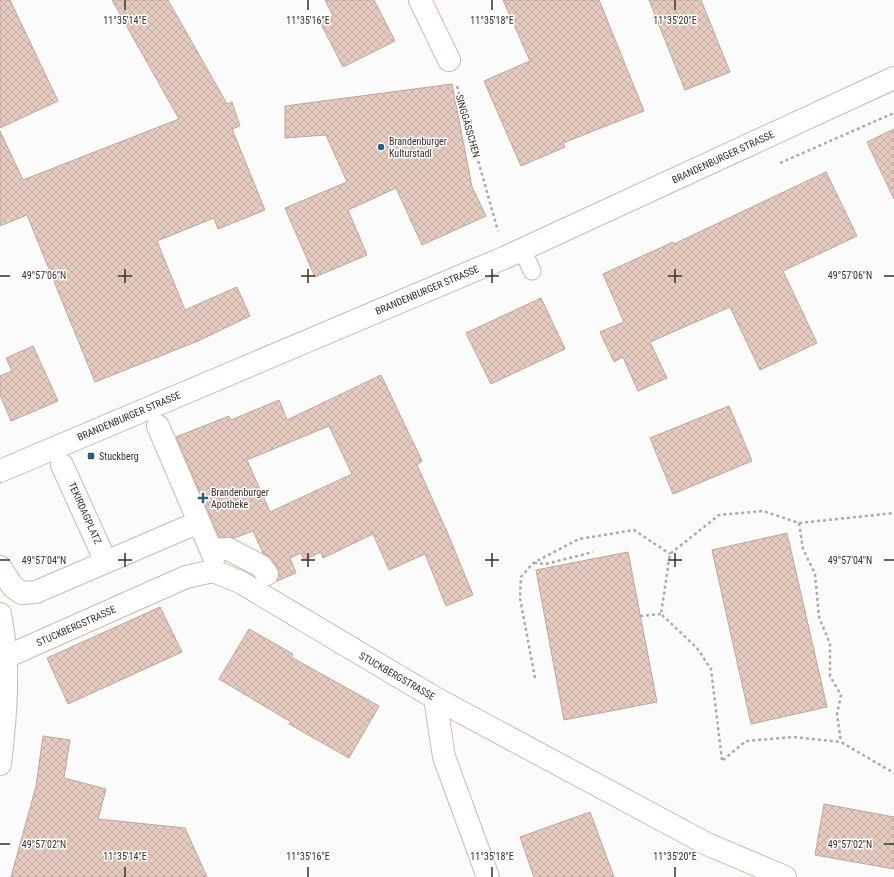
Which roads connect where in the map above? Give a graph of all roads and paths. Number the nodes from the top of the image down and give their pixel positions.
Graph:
1 (420, 0) edge
2 (449, 60) joint
3 (894, 78) edge
4 (514, 253) junction
5 (532, 271) dead end
6 (158, 426) dead end
7 (62, 465) dead end
8 (0, 471) edge
9 (894, 513) edge
10 (199, 522) junction
11 (799, 523) junction
12 (593, 552) dead end
13 (670, 554) junction
14 (106, 562) junction
15 (533, 563) junction
16 (0, 567) edge
17 (267, 574) dead end
18 (0, 614) edge
19 (662, 614) junction
20 (640, 616) dead end
21 (6, 657) junction
22 (535, 678) dead end
23 (435, 698) junction
24 (841, 742) junction
25 (0, 764) edge
26 (894, 774) edge
27 (488, 877) edge
28 (785, 877) edge

1 - 2 street
2 - 4 path, SINGGÄSSCHEN
3 - 4 street, BRANDENBURGER STRASSE
4 - 5 lane
4 - 8 street, BRANDENBURGER STRASSE
6 - 10 street
7 - 14 street, TEKIRDAGPLATZ
9 - 11 path
10 - 14 street
10 - 17 street
11 - 13 path
11 - 24 path
12 - 15 path
13 - 15 path
13 - 19 path
14 - 16 street
15 - 22 path
18 - 21 street
19 - 20 path
19 - 24 path
21 - 23 street, STUCKBERGSTRASSE
21 - 25 street
23 - 27 street
23 - 28 street, STUCKBERGSTRASSE
24 - 26 path

